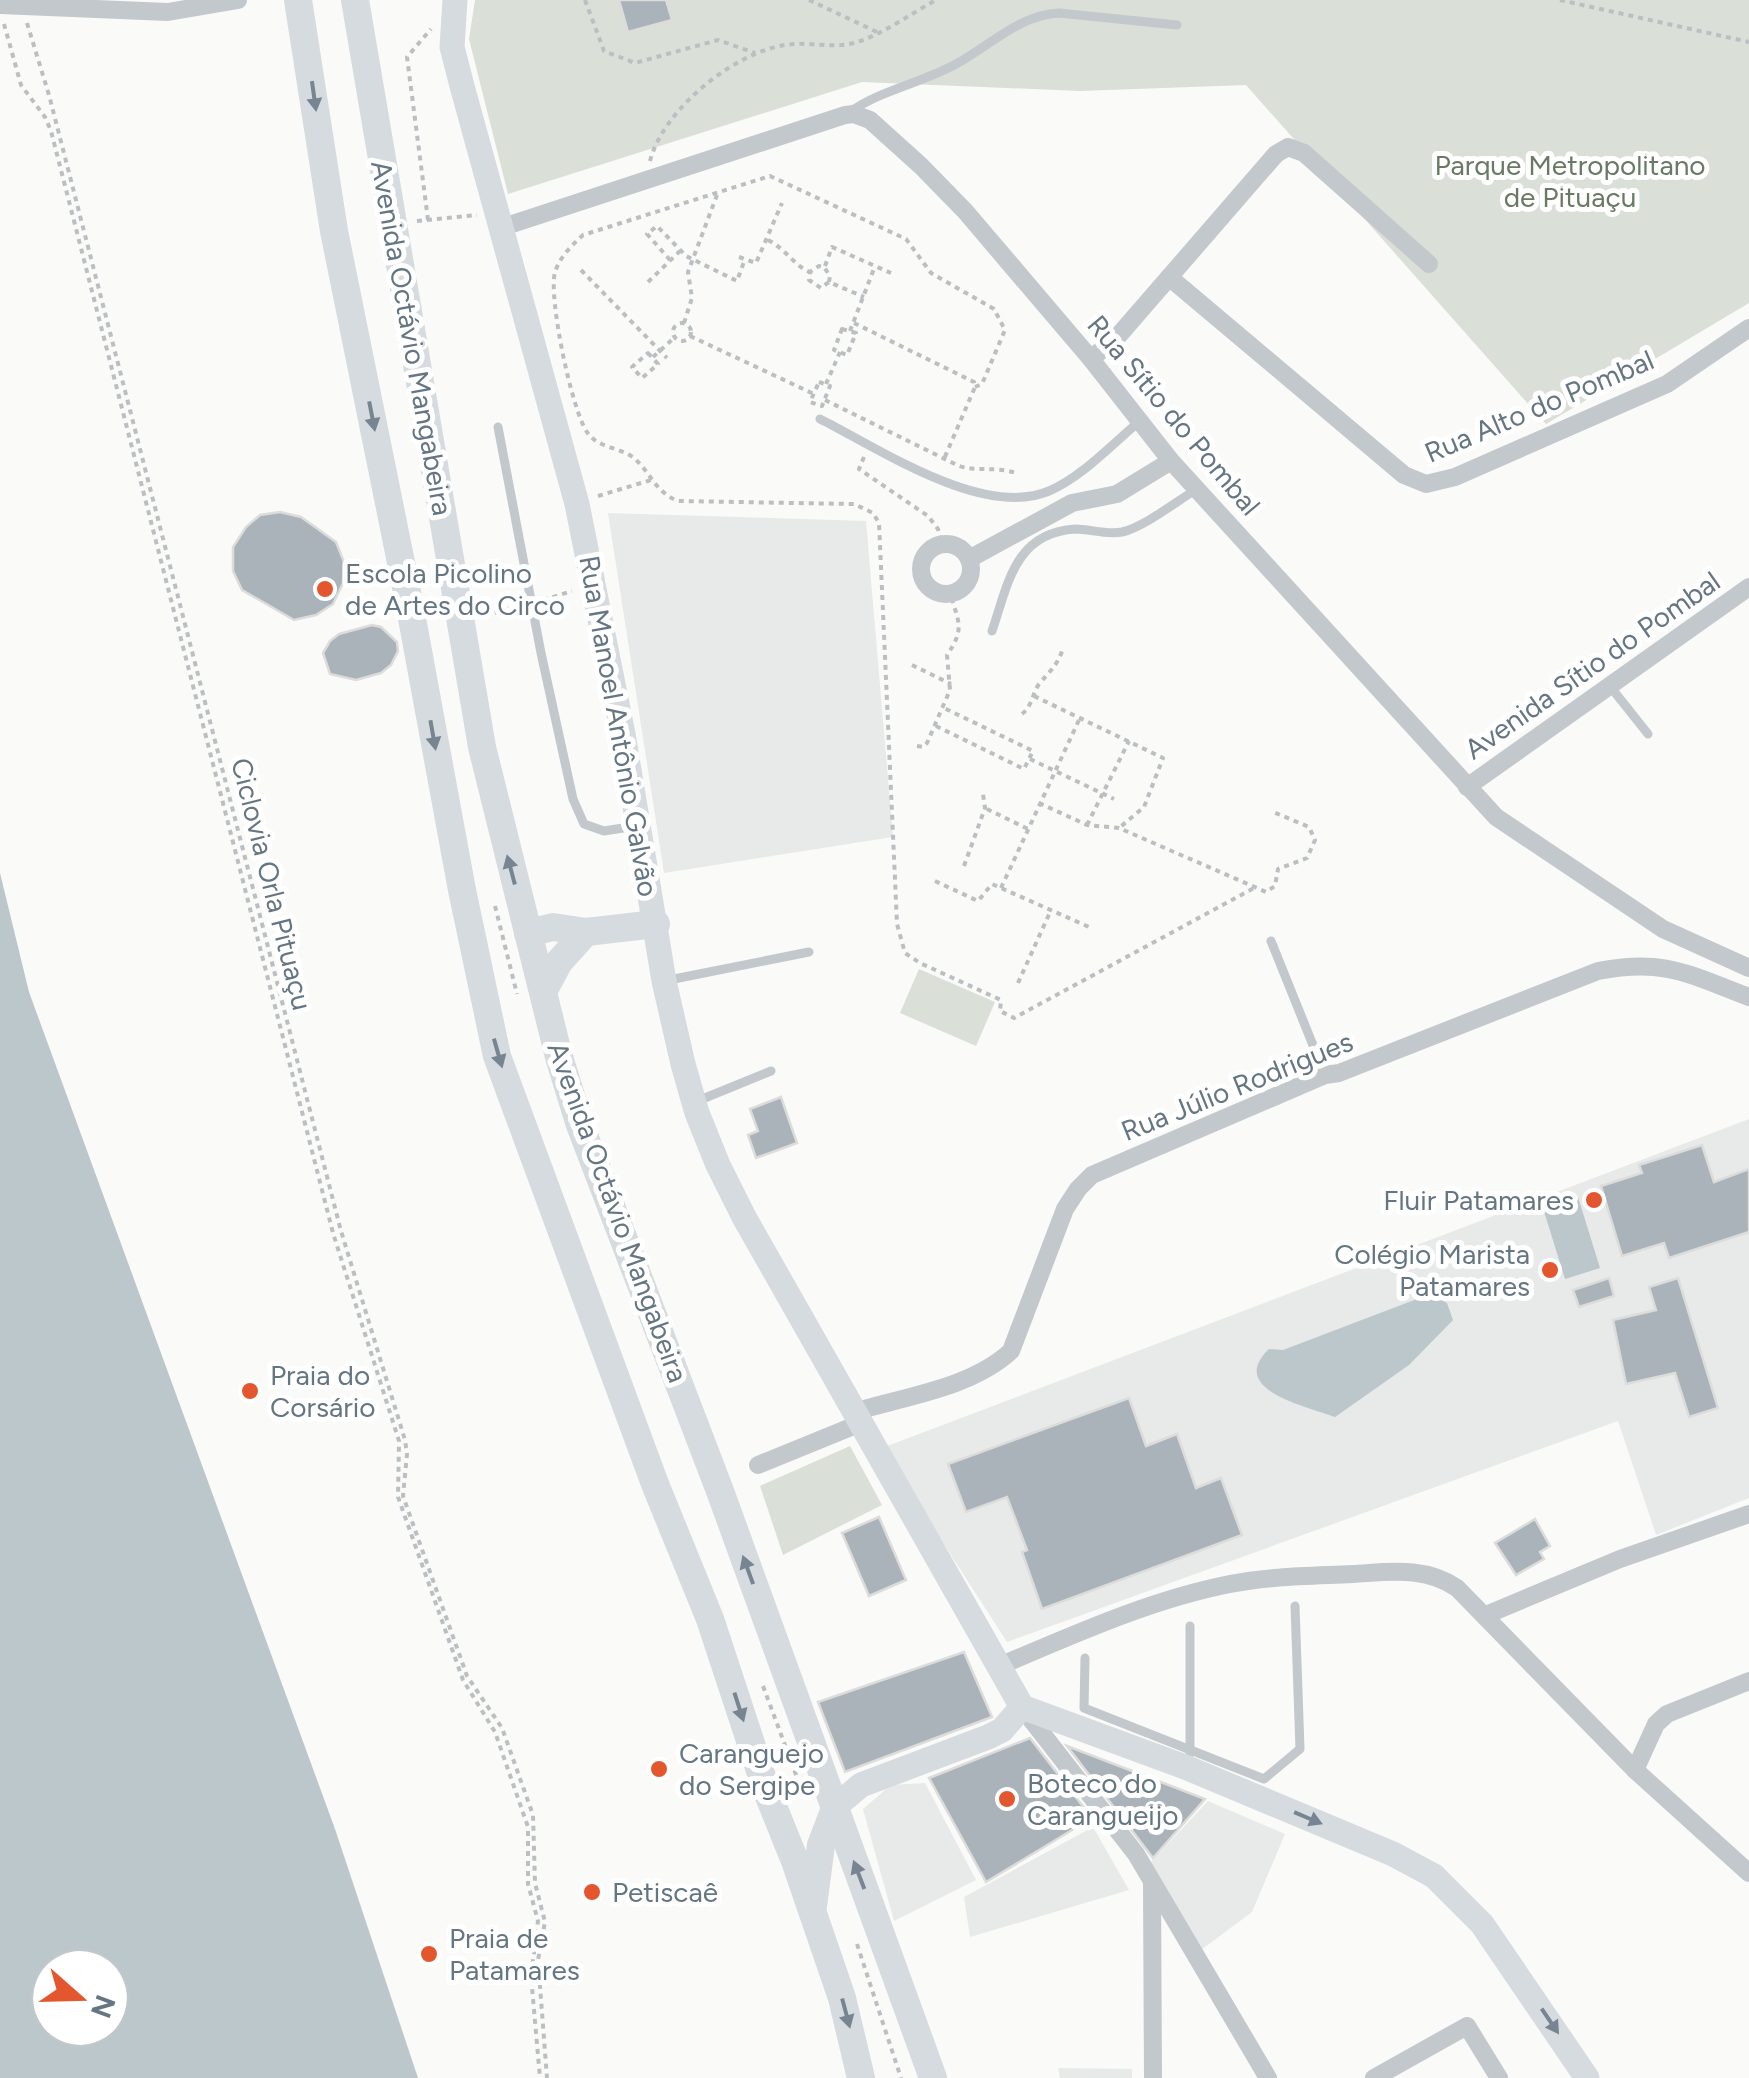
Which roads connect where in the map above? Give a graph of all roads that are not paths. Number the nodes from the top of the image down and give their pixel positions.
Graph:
1 (238, 0) edge
2 (298, 0) edge
3 (355, 0) edge
4 (454, 1) edge
5 (6, 6) edge
6 (1177, 25) dead end
7 (846, 115) junction
8 (498, 221) junction
9 (1429, 264) dead end
10 (1169, 276) junction
11 (1749, 328) edge
12 (1091, 360) junction
13 (820, 420) dead end
14 (1140, 422) junction
15 (498, 427) dead end
16 (1171, 460) junction
17 (1197, 489) junction
18 (970, 559) junction
19 (1749, 587) edge
20 (992, 631) dead end
21 (1608, 686) junction
22 (1648, 734) dead end
23 (1467, 787) junction
24 (638, 825) junction
25 (656, 924) junction
26 (586, 932) junction
27 (528, 933) junction
28 (1271, 941) dead end
29 (809, 952) dead end
30 (1749, 968) edge
31 (664, 981) junction
32 (544, 990) junction
33 (1749, 997) edge
34 (771, 1070) dead end
35 (1325, 1076) junction
36 (694, 1102) junction
37 (858, 1418) junction
38 (758, 1465) dead end
39 (1749, 1514) edge
40 (1295, 1606) dead end
41 (1486, 1615) junction
42 (1190, 1626) dead end
43 (1085, 1658) dead end
44 (998, 1667) junction
45 (1749, 1681) edge
46 (1022, 1707) junction
47 (1188, 1758) junction
48 (1636, 1770) junction
49 (1261, 1788) junction
50 (836, 1806) junction
51 (1749, 1873) edge
52 (1152, 1883) junction
53 (812, 1912) junction
54 (861, 2078) edge
55 (933, 2078) edge
56 (1153, 2078) edge
57 (1268, 2078) edge
58 (1374, 2078) edge
59 (1499, 2078) edge
60 (1587, 2078) edge

1 - 5 street
2 -> 53 main road, Avenida Octávio Mangabeira
27 -> 3 main road, Avenida Octávio Mangabeira
4 - 8 street, Rua Manoel Antônio Galvão
6 - 7 lane
7 - 8 street
7 - 12 street, Rua Sítio do Pombal
8 - 24 street, Rua Manoel Antônio Galvão
9 - 10 street
10 - 11 street, Rua Alto do Pombal
10 - 12 street
12 - 14 street, Rua Sítio do Pombal
13 - 14 lane
14 - 16 street, Rua Sítio do Pombal
15 - 24 lane
16 - 17 street, Rua Sítio do Pombal
16 - 18 street
17 - 20 lane
17 - 23 street, Rua Sítio do Pombal
18 - 18 street
19 - 21 street, Avenida Sítio do Pombal
21 - 22 lane
21 - 23 street, Avenida Sítio do Pombal
23 - 30 street, Rua Sítio do Pombal
24 - 25 street, Rua Manoel Antônio Galvão
25 - 26 main road
25 - 31 street, Rua Manoel Antônio Galvão
26 - 27 main road
26 - 32 main road
27 - 32 main road, Avenida Octávio Mangabeira
28 - 35 lane
29 - 31 lane
31 - 36 street, Rua Manoel Antônio Galvão
50 -> 32 main road, Avenida Octávio Mangabeira
33 - 35 street, Rua Júlio Rodrigues
34 - 36 lane
35 - 37 street, Rua Júlio Rodrigues
36 - 37 street, Rua Manoel Antônio Galvão
37 - 38 street
37 - 44 street, Rua Manoel Antônio Galvão
39 - 41 street
40 - 49 lane
41 - 44 street
41 - 48 street
42 - 47 lane
43 - 47 lane
44 - 46 street, Rua Manoel Antônio Galvão
45 - 48 street
46 - 47 street
46 - 50 street
46 - 52 street
47 - 49 street
48 - 51 street
49 -> 60 street
50 - 53 main road
55 -> 50 main road, Avenida Octávio Mangabeira
52 - 56 street
52 - 57 street
53 -> 54 main road, Avenida Octávio Mangabeira
58 - 59 street

